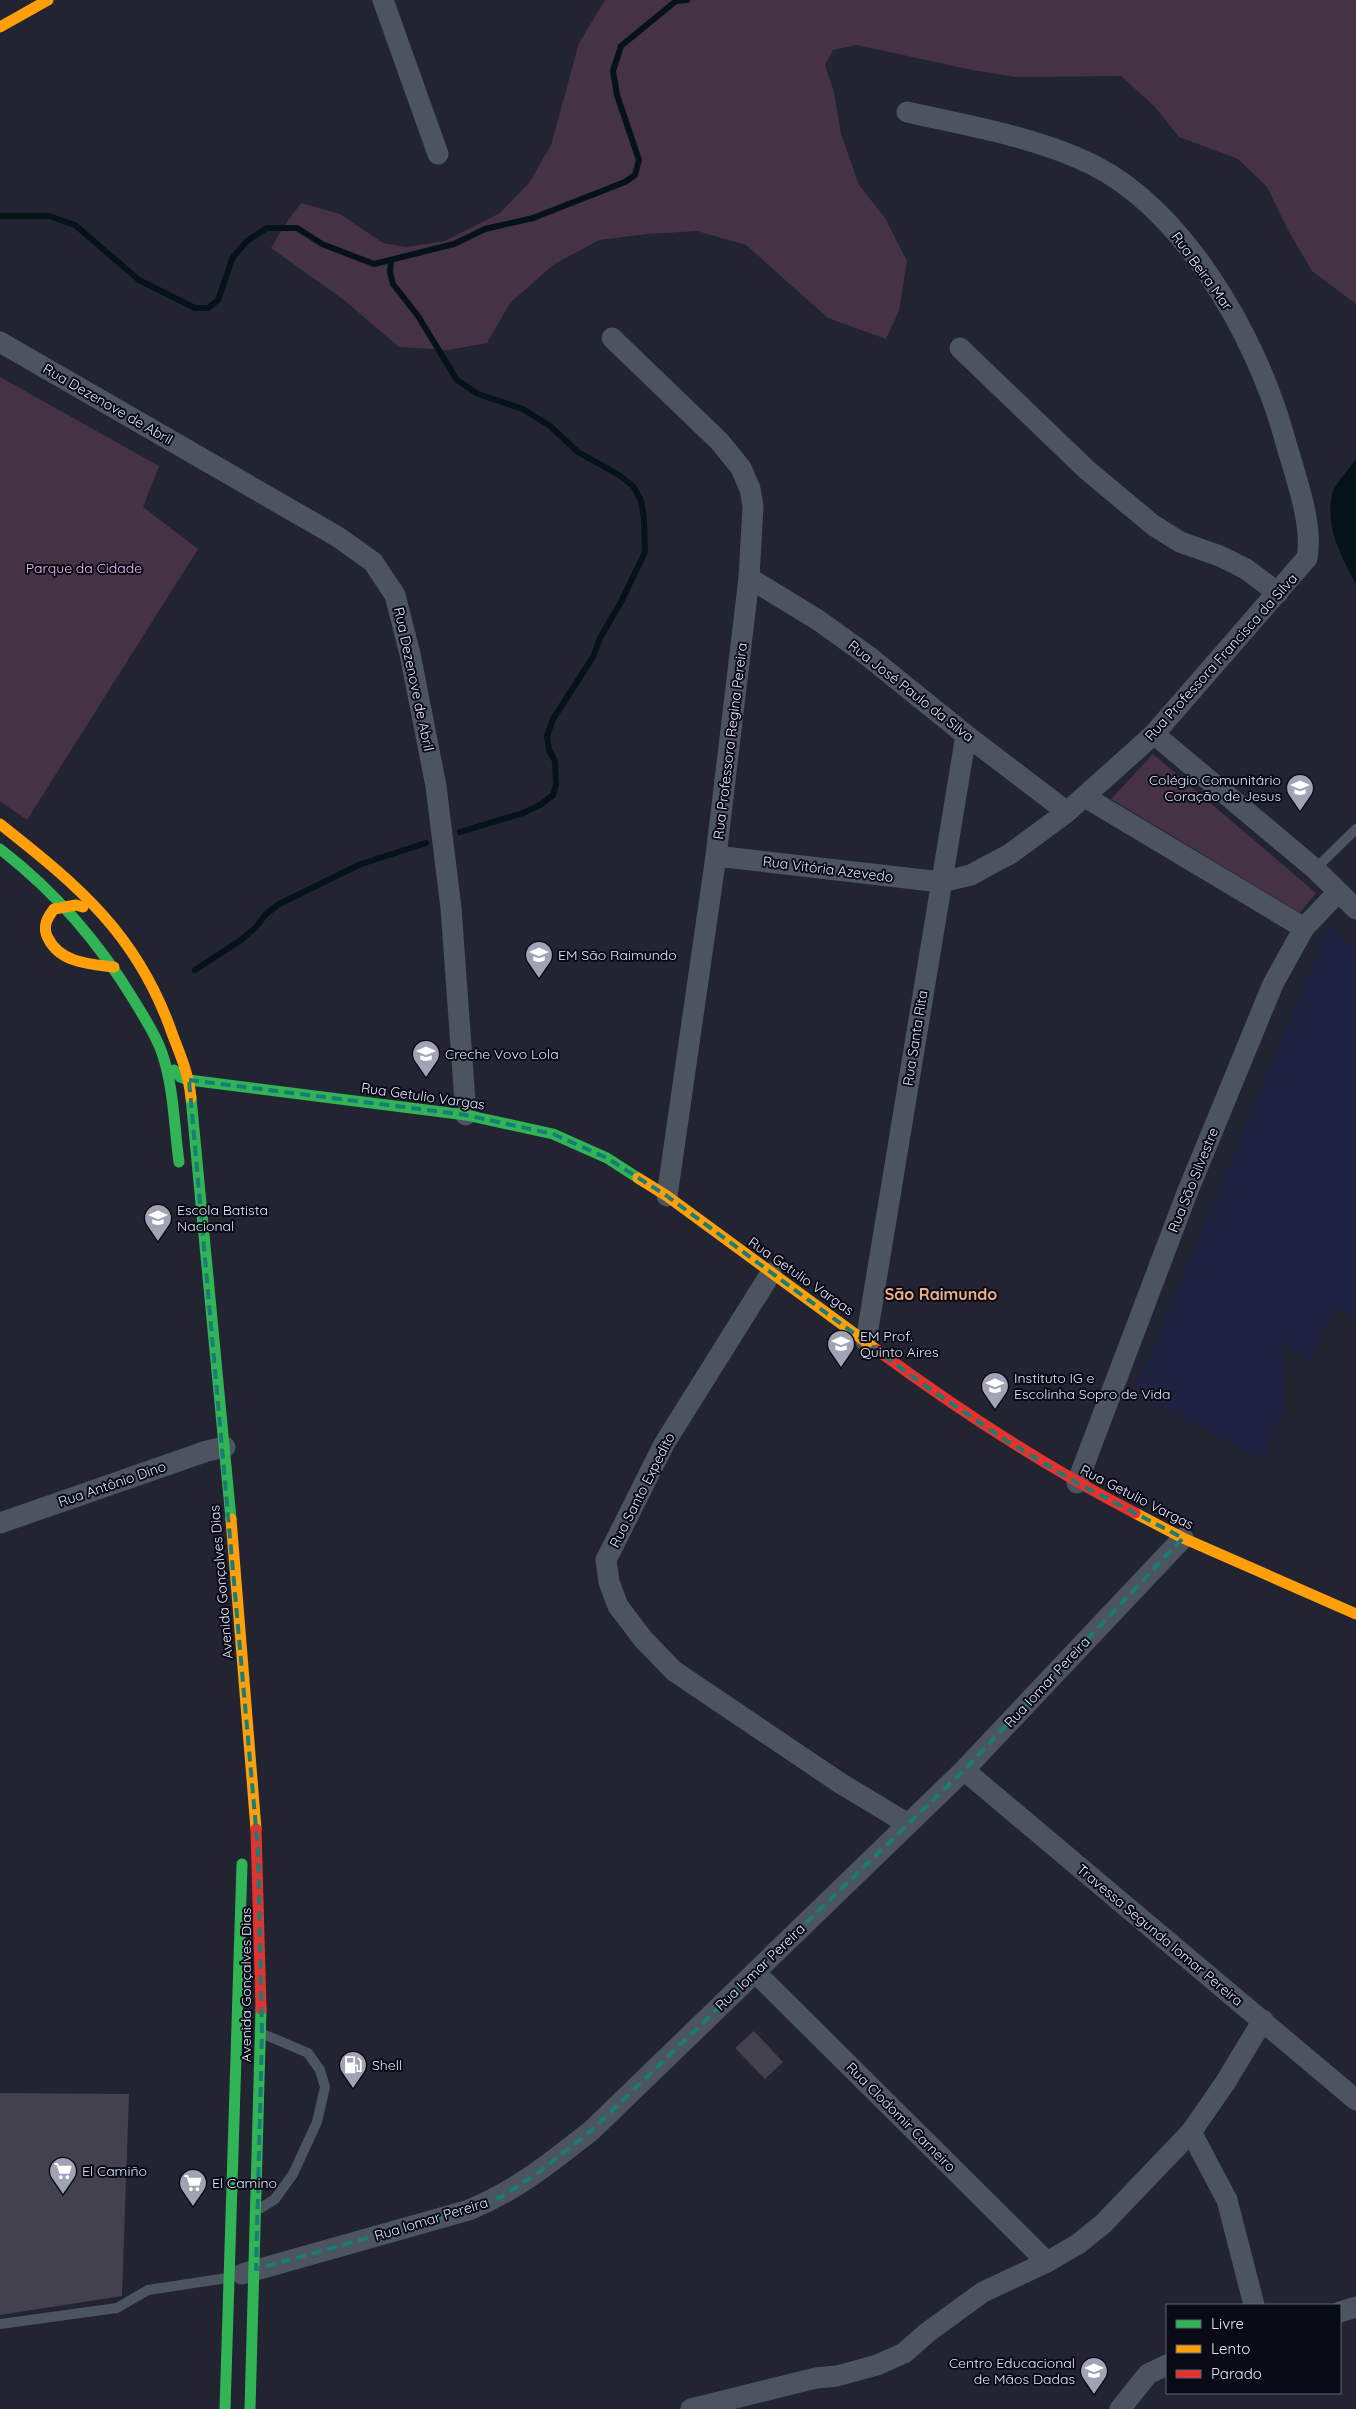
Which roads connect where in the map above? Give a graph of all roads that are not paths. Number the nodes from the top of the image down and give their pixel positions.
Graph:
1 (48, 0) edge
2 (384, 0) edge
3 (0, 27) edge
4 (907, 112) dead end
5 (438, 154) dead end
6 (612, 338) dead end
7 (0, 342) edge
8 (960, 348) dead end
9 (1303, 564) joint
10 (749, 578) junction
11 (1278, 593) junction
12 (1154, 734) junction
13 (966, 735) junction
14 (1085, 797) junction
15 (1067, 812) junction
16 (0, 824) edge
17 (1356, 829) edge
18 (0, 849) edge
19 (716, 856) junction
20 (1315, 869) junction
21 (941, 882) junction
22 (1338, 892) junction
23 (66, 906) junction
24 (1356, 908) edge
25 (1304, 928) junction
26 (137, 957) junction
27 (114, 967) junction
28 (138, 1007) junction
29 (189, 1080) junction
30 (466, 1115) junction
31 (180, 1177) dead end
32 (667, 1196) junction
33 (771, 1273) junction
34 (866, 1341) junction
35 (212, 1450) junction
36 (1077, 1483) junction
37 (0, 1523) edge
38 (1183, 1538) junction
39 (1356, 1614) edge
40 (964, 1770) junction
41 (908, 1824) junction
42 (241, 1848) dead end
43 (755, 1972) junction
44 (1263, 2020) junction
45 (262, 2034) junction
46 (235, 2083) junction
47 (1356, 2100) edge
48 (1191, 2132) junction
49 (259, 2174) junction
50 (258, 2210) junction
51 (1047, 2262) junction
52 (256, 2269) junction
53 (229, 2278) junction
54 (1254, 2304) edge
55 (1356, 2307) edge
56 (1341, 2312) edge
57 (0, 2324) edge
58 (1166, 2365) edge
59 (224, 2409) edge
60 (250, 2409) edge
61 (692, 2409) edge
62 (1120, 2409) edge

1 - 3 main road
2 - 5 street
4 - 9 street, Rua Beira Mar
6 - 10 street, Rua Professora Regina Pereira
7 - 30 street, Rua Dezenove de Abril
8 - 11 street
9 - 11 street, Rua Professora Francisca da Silva
10 - 13 street, Rua José Paulo da Silva
10 - 19 street, Rua Professora Regina Pereira
11 - 12 street, Rua Professora Francisca da Silva
12 - 14 street, Rua Professora Francisca da Silva
12 - 20 street
13 - 15 street, Rua José Paulo da Silva
13 - 21 street, Rua Santa Rita
14 - 15 street, Rua Professora Francisca da Silva
14 - 25 street
15 - 21 street, Rua Professora Francisca da Silva
16 - 26 main road, Avenida Gonçalves Dias
17 - 20 lane
18 - 23 main road
19 - 21 street, Rua Vitória Azevedo
19 - 32 street, Rua Professora Regina Pereira
20 - 22 street
21 - 34 street, Rua Santa Rita
22 - 24 street
22 - 25 street, Rua São Silvestre
23 - 26 main road
23 - 27 main road
23 - 27 main road
25 - 36 street, Rua São Silvestre
26 - 29 main road, Avenida Gonçalves Dias
27 - 28 main road
28 - 29 main road
28 - 31 main road
29 - 30 main road, Rua Getulio Vargas
29 - 35 main road, Avenida Gonçalves Dias
30 - 32 main road, Rua Getulio Vargas
32 - 33 main road, Rua Getulio Vargas
33 - 34 main road, Rua Getulio Vargas
33 - 41 street, Rua Santo Expedito
34 - 36 main road, Rua Getulio Vargas
35 - 37 street, Rua Antônio Dino
35 - 45 main road, Avenida Gonçalves Dias
36 - 38 main road, Rua Getulio Vargas
38 - 39 main road, Rua Getulio Vargas
38 - 40 street, Rua Iomar Pereira
40 - 41 street, Rua Iomar Pereira
40 - 44 street, Travessa Segunda Iomar Pereira
41 - 43 street, Rua Iomar Pereira
42 - 46 main road, Avenida Gonçalves Dias
43 - 51 street, Rua Clodomir Carneiro
43 - 52 street, Rua Iomar Pereira
44 - 47 street, Travessa Segunda Iomar Pereira
44 - 48 street
45 - 49 main road, Avenida Gonçalves Dias
45 - 50 lane
46 - 49 main road
46 - 53 main road, Avenida Gonçalves Dias
48 - 51 street
48 - 54 street
49 - 50 main road, Avenida Gonçalves Dias
50 - 52 main road, Avenida Gonçalves Dias
51 - 61 street
52 - 53 street, Rua Iomar Pereira
52 - 60 main road, Avenida Gonçalves Dias
53 - 57 lane
53 - 59 main road, Avenida Gonçalves Dias
55 - 56 street
58 - 62 street

